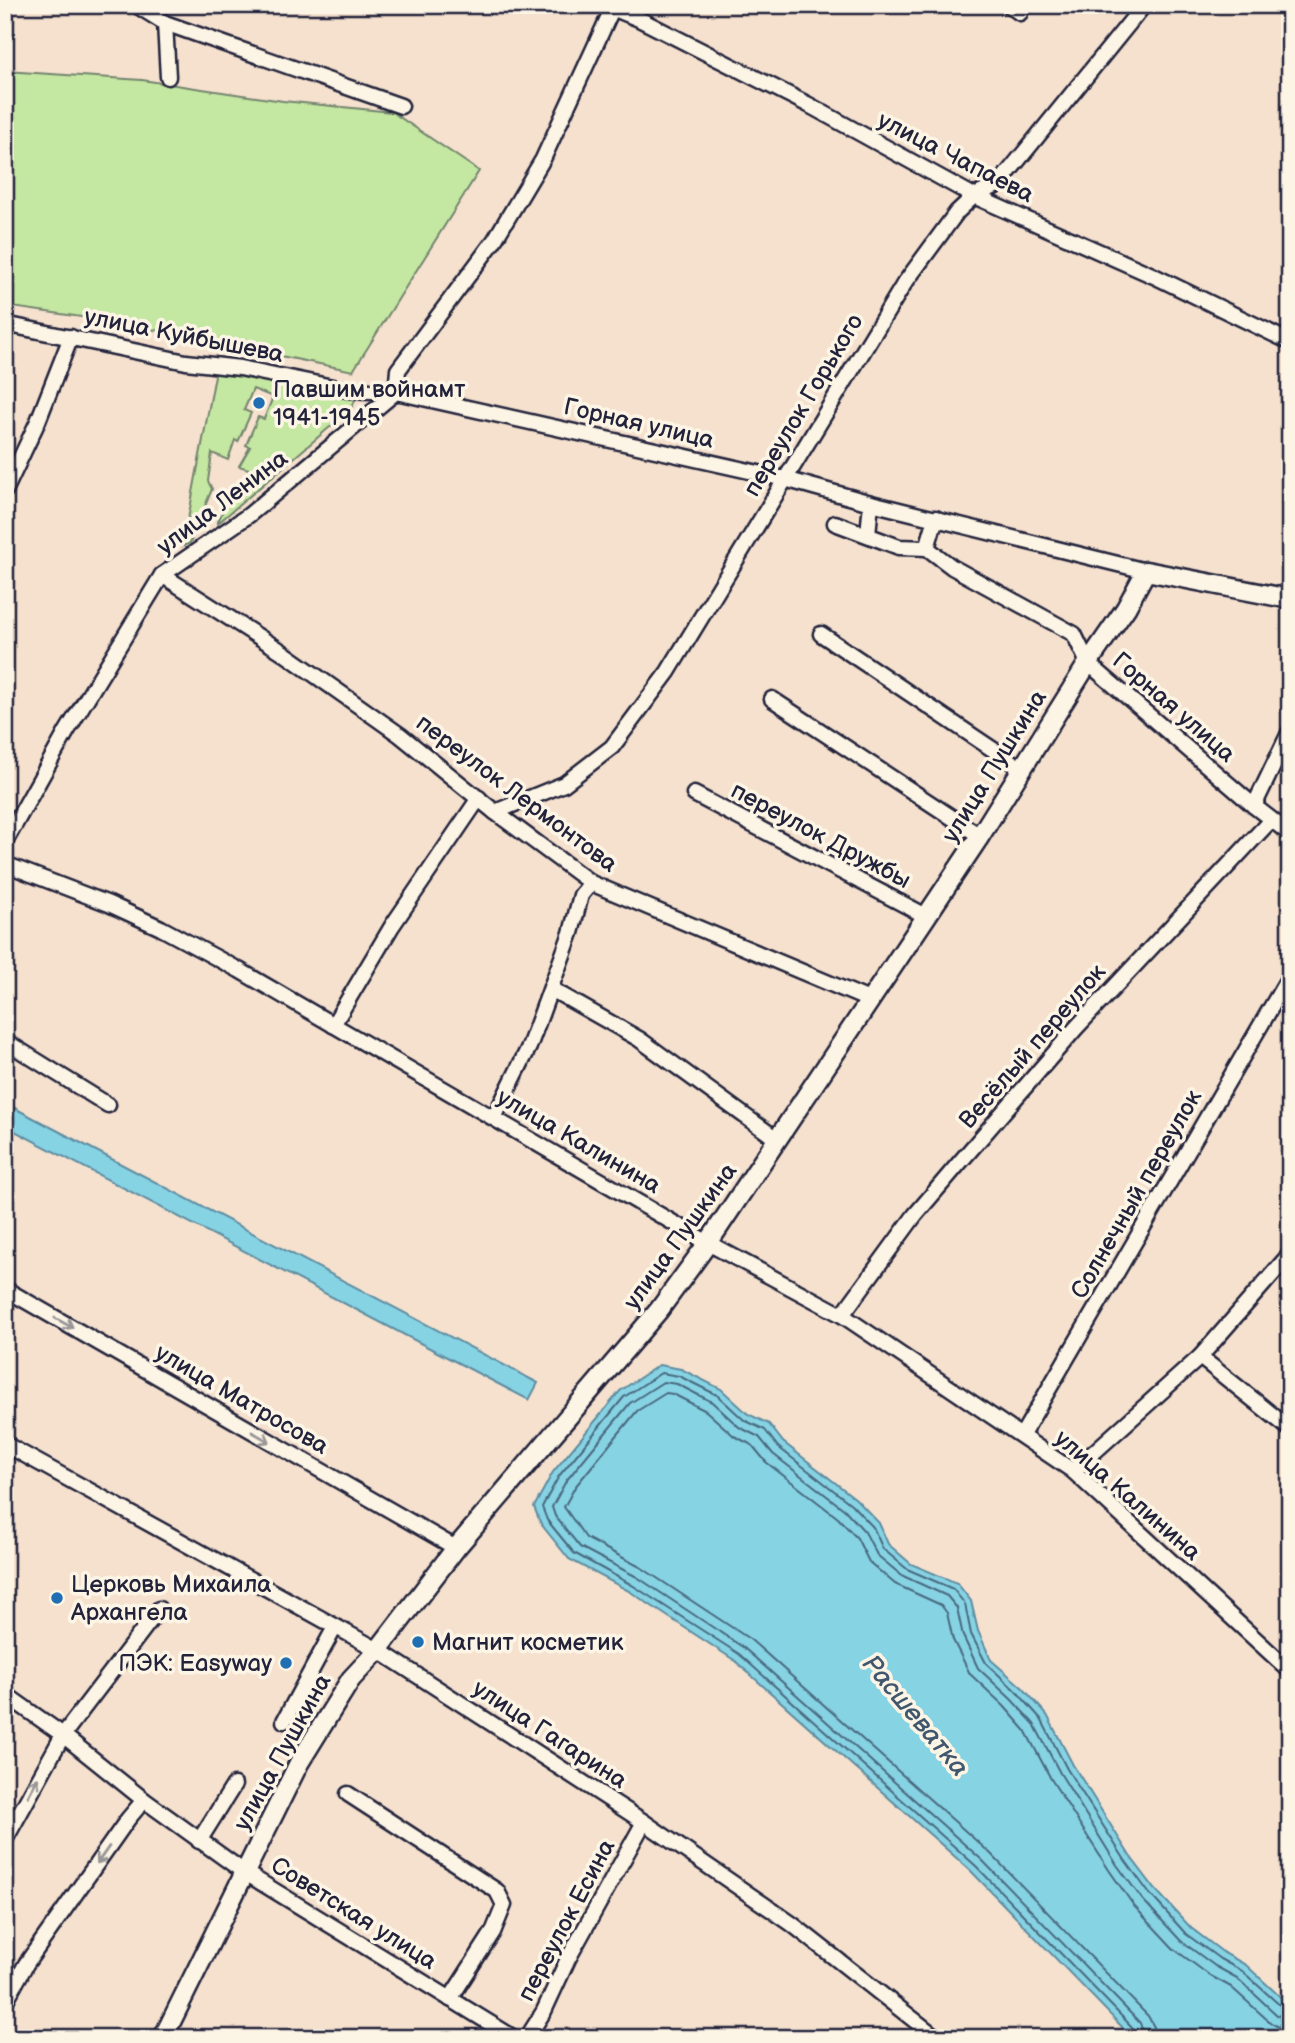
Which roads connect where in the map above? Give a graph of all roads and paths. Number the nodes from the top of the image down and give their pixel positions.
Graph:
1 (136, 5) edge
2 (1144, 5) edge
3 (610, 6) edge
4 (164, 23) junction
5 (168, 77) dead end
6 (401, 106) dead end
7 (974, 197) junction
8 (5, 324) edge
9 (71, 337) junction
10 (1290, 342) edge
11 (396, 392) junction
12 (785, 479) junction
13 (5, 491) edge
14 (871, 503) junction
15 (936, 518) junction
16 (835, 523) dead end
17 (868, 534) junction
18 (927, 548) junction
19 (1146, 571) junction
20 (162, 575) junction
21 (1290, 599) edge
22 (821, 634) dead end
23 (1088, 663) junction
24 (772, 699) dead end
25 (1290, 731) edge
26 (1022, 769) junction
27 (694, 794) dead end
28 (479, 798) junction
29 (1254, 806) junction
30 (495, 811) junction
31 (1271, 820) junction
32 (1290, 834) edge
33 (979, 836) junction
34 (5, 842) edge
35 (5, 864) edge
36 (591, 883) junction
37 (926, 916) junction
38 (1290, 975) edge
39 (551, 989) junction
40 (869, 1000) junction
41 (333, 1025) junction
42 (5, 1041) edge
43 (108, 1104) dead end
44 (494, 1118) junction
45 (778, 1140) junction
46 (708, 1243) junction
47 (1290, 1254) edge
48 (5, 1289) edge
49 (842, 1315) junction
50 (1200, 1357) junction
51 (1290, 1429) edge
52 (1022, 1435) junction
53 (5, 1444) edge
54 (1073, 1471) junction
55 (456, 1548) junction
56 (159, 1609) dead end
57 (335, 1627) junction
58 (378, 1650) junction
59 (1290, 1671) edge
60 (5, 1694) edge
61 (284, 1721) dead end
62 (63, 1735) junction
63 (234, 1785) dead end
64 (348, 1794) dead end
65 (144, 1800) junction
66 (644, 1822) junction
67 (5, 1839) edge
68 (199, 1840) junction
69 (244, 1872) junction
70 (450, 1999) junction
71 (5, 2002) edge
72 (163, 2038) edge
73 (514, 2038) edge
74 (527, 2038) edge
75 (937, 2038) edge

1 - 4 street
2 - 7 street, переулок Горького
3 - 7 street, улица Чапаева
3 - 11 street
4 - 5 street
4 - 6 street
7 - 10 street, улица Чапаева
7 - 12 street, переулок Горького
8 - 9 street, улица Куйбышева
9 - 11 street, улица Куйбышева
9 - 13 street
11 - 12 street, Горная улица
11 - 20 street, улица Ленина
12 - 14 street, Горная улица
12 - 30 street, переулок Горького
14 - 15 street, Горная улица
14 - 17 street
15 - 18 street
15 - 19 street, Горная улица
16 - 17 street
17 - 18 street
18 - 23 street, Горная улица
19 - 21 main road
19 - 23 main road, улица Пушкина
20 - 28 street, переулок Лермонтова
20 - 34 street, улица Ленина
22 - 26 street
23 - 26 main road, улица Пушкина
23 - 29 street, Горная улица
24 - 33 street
25 - 29 street
26 - 33 main road, улица Пушкина
27 - 37 street, переулок Дружбы
28 - 30 street, переулок Лермонтова
28 - 41 street
29 - 31 street, Горная улица
30 - 36 street, переулок Лермонтова
31 - 32 street, Горная улица
31 - 49 street, Весёлый переулок
33 - 37 main road, улица Пушкина
35 - 41 street, улица Калинина
36 - 39 street
36 - 40 street, переулок Лермонтова
37 - 40 main road, улица Пушкина
38 - 52 street, Солнечный переулок
39 - 44 street
39 - 45 street
40 - 45 main road, улица Пушкина
41 - 44 street, улица Калинина
42 - 43 street
44 - 46 street, улица Калинина
45 - 46 main road, улица Пушкина
46 - 49 street, улица Калинина
46 - 55 main road, улица Пушкина
47 - 50 street
48 -> 55 street, улица Матросова
49 - 52 street, улица Калинина
50 - 51 street
50 - 54 street
52 - 54 street, улица Калинина
53 - 57 street, улица Гагарина
54 - 59 street, улица Калинина
55 - 58 main road, улица Пушкина
56 - 62 street
57 - 58 street, улица Гагарина
57 - 61 street
58 - 66 street, улица Гагарина
58 - 69 main road, улица Пушкина
60 - 62 street, Советская улица
62 - 65 street, Советская улица
67 -> 62 street
63 - 68 street
64 - 70 street
65 - 68 street, Советская улица
65 -> 71 street
66 - 74 street, переулок Есина
66 - 75 street, улица Гагарина
68 - 69 street, Советская улица
69 - 70 street, Советская улица
69 - 72 main road, улица Пушкина
70 - 73 street, Советская улица

